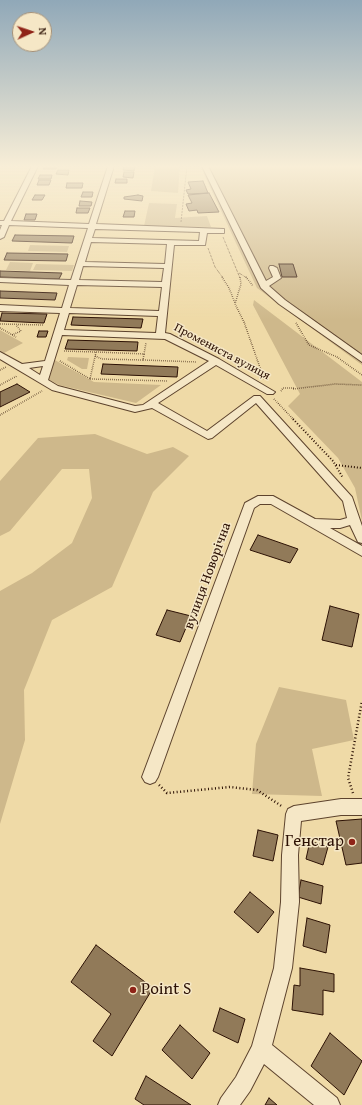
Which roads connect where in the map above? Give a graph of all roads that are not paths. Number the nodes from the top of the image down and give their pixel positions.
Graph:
1 (95, 218) edge
2 (230, 218) edge
3 (3, 223) edge
4 (92, 226) junction
5 (204, 230) junction
6 (221, 231) road end
7 (0, 238) edge
8 (88, 240) junction
9 (171, 242) junction
10 (81, 264) junction
11 (168, 266) junction
12 (273, 268) dead end
13 (0, 280) edge
14 (74, 285) junction
15 (166, 285) junction
16 (264, 286) junction
17 (0, 287) edge
18 (0, 308) edge
19 (65, 310) junction
20 (163, 314) junction
21 (58, 332) junction
22 (160, 336) junction
23 (0, 355) edge
24 (362, 359) edge
25 (9, 361) junction
26 (52, 361) junction
27 (216, 362) junction
28 (0, 366) edge
29 (19, 371) junction
30 (45, 384) junction
31 (270, 392) road end
32 (151, 403) junction
33 (353, 520) junction
34 (313, 523) junction
35 (362, 539) edge
36 (362, 552) edge
37 (150, 777) road end
38 (360, 807) edge
39 (261, 1049) junction
40 (228, 1105) edge
41 (330, 1105) edge

1 - 4 street
2 - 16 street
3 - 4 street
3 - 7 street
4 - 5 street
4 - 8 street
5 - 6 street
5 - 9 street
8 - 9 street
8 - 10 street
9 - 11 street, Промениста вулиця
10 - 11 street
10 - 14 street
11 - 15 street, Промениста вулиця
12 - 16 street
13 - 14 street
14 - 15 street
14 - 17 street
14 - 19 street
15 - 20 street, Промениста вулиця
16 - 24 street
18 - 19 street
19 - 20 street
19 - 21 street
20 - 22 street, Промениста вулиця
21 - 22 street
21 - 26 street
22 - 27 street, Промениста вулиця
23 - 25 street
25 - 28 street
25 - 29 street
26 - 29 street
26 - 30 street
27 - 31 street, Промениста вулиця
27 - 32 street
29 - 30 street
30 - 32 street
32 - 33 street
33 - 34 street
33 - 35 street
34 - 36 street, вулиця Новорічна
34 - 37 street, вулиця Новорічна
38 - 39 street
39 - 40 street
39 - 41 street

